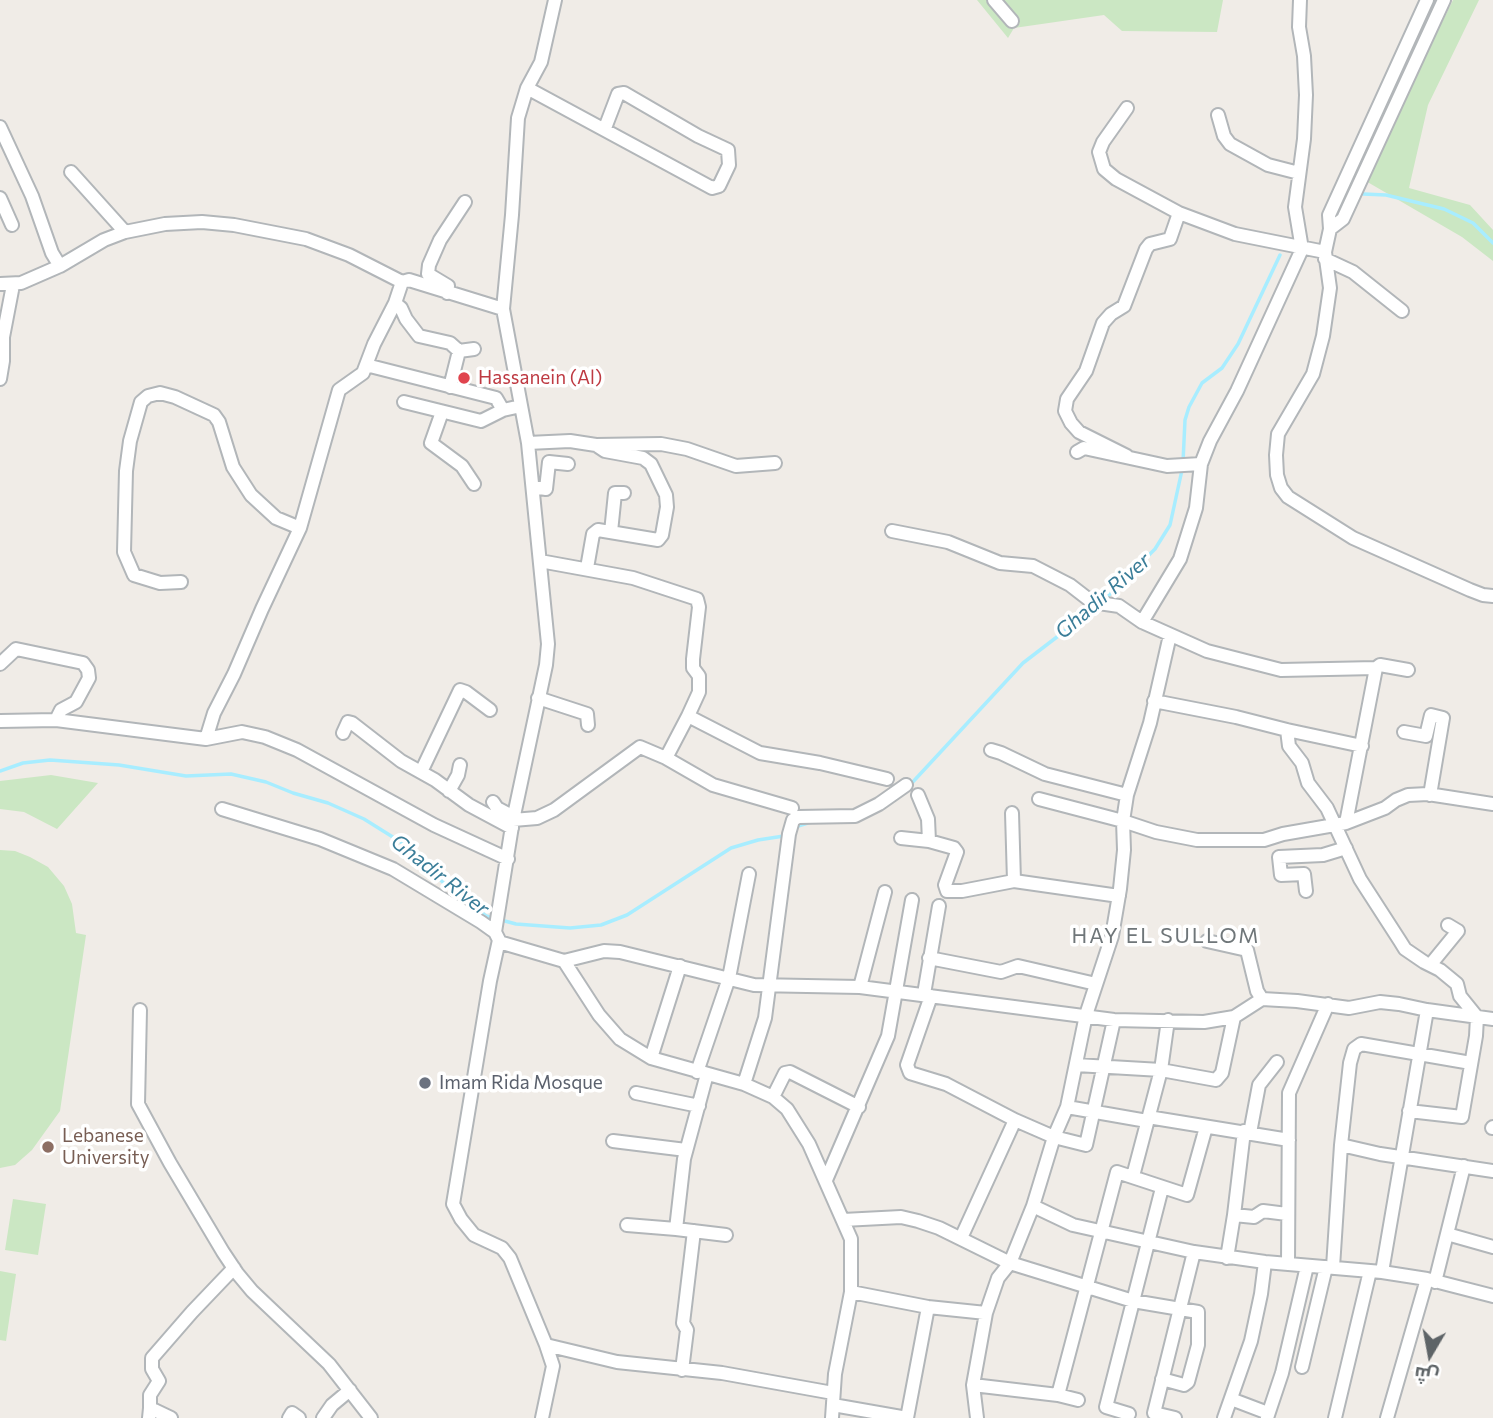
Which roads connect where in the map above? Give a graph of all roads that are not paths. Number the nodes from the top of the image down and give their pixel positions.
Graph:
1 (555, 0) edge
2 (993, 0) edge
3 (1300, 0) edge
4 (1427, 0) edge
5 (1444, 0) edge
6 (1012, 21) dead end
7 (527, 88) junction
8 (1127, 108) dead end
9 (1218, 116) dead end
10 (0, 127) edge
11 (605, 128) junction
12 (71, 173) dead end
13 (1299, 173) junction
14 (0, 198) edge
15 (465, 202) dead end
16 (1179, 213) junction
17 (12, 225) dead end
18 (1330, 229) junction
19 (125, 232) junction
20 (1302, 249) junction
21 (1325, 256) junction
22 (60, 266) junction
23 (402, 282) junction
24 (6, 285) edge
25 (447, 293) junction
26 (394, 303) junction
27 (503, 309) junction
28 (1402, 311) dead end
29 (474, 349) dead end
30 (459, 351) junction
31 (366, 365) junction
32 (0, 379) edge
33 (450, 387) junction
34 (404, 402) dead end
35 (521, 406) junction
36 (503, 410) junction
37 (442, 412) junction
38 (528, 443) junction
39 (596, 445) junction
40 (1077, 452) dead end
41 (1127, 456) junction
42 (775, 463) dead end
43 (568, 464) dead end
44 (1190, 466) junction
45 (474, 484) dead end
46 (533, 487) junction
47 (624, 493) dead end
48 (300, 527) junction
49 (892, 531) dead end
50 (611, 532) junction
51 (540, 561) junction
52 (587, 568) junction
53 (181, 582) dead end
54 (1493, 596) edge
55 (1142, 622) junction
56 (1170, 635) junction
57 (1, 660) edge
58 (1376, 668) junction
59 (1409, 670) dead end
60 (538, 698) junction
61 (1154, 701) junction
62 (490, 710) dead end
63 (688, 716) junction
64 (55, 720) junction
65 (0, 721) edge
66 (588, 725) dead end
67 (1287, 730) junction
68 (1404, 732) dead end
69 (343, 733) dead end
70 (206, 739) junction
71 (1362, 746) junction
72 (991, 750) dead end
73 (666, 758) junction
74 (460, 765) dead end
75 (421, 772) junction
76 (887, 779) dead end
77 (906, 785) dead end
78 (449, 790) junction
79 (1430, 794) junction
80 (918, 795) dead end
81 (1127, 795) junction
82 (1039, 799) dead end
83 (493, 803) dead end
84 (1493, 804) edge
85 (792, 808) dead end
86 (222, 809) dead end
87 (1012, 813) dead end
88 (513, 821) junction
89 (1123, 821) junction
90 (1341, 823) junction
91 (901, 838) dead end
92 (929, 841) junction
93 (1346, 848) junction
94 (508, 859) junction
95 (749, 874) dead end
96 (1014, 880) junction
97 (1306, 891) dead end
98 (885, 892) dead end
99 (1119, 896) junction
100 (912, 900) dead end
101 (939, 906) dead end
102 (1448, 925) dead end
103 (497, 929) junction
104 (1207, 941) dead end
105 (929, 958) junction
106 (564, 961) junction
107 (1431, 964) junction
108 (680, 966) junction
109 (729, 978) junction
110 (1096, 984) junction
111 (770, 986) junction
112 (860, 987) junction
113 (898, 992) junction
114 (927, 995) junction
115 (1262, 999) junction
116 (1328, 1004) junction
117 (139, 1010) dead end
118 (1427, 1010) junction
119 (1086, 1015) junction
120 (1234, 1017) junction
121 (1477, 1017) junction
122 (1493, 1019) edge
123 (1114, 1020) junction
124 (1168, 1020) junction
125 (1419, 1055) junction
126 (651, 1058) junction
127 (1277, 1062) dead end
128 (1471, 1063) junction
129 (1076, 1065) junction
130 (1102, 1067) junction
131 (1161, 1070) junction
132 (702, 1073) junction
133 (744, 1084) junction
134 (636, 1093) dead end
135 (773, 1097) junction
136 (699, 1106) junction
137 (859, 1107) junction
138 (1067, 1107) junction
139 (1409, 1111) junction
140 (1094, 1112) junction
141 (1148, 1119) junction
142 (1015, 1120) junction
143 (1206, 1126) junction
144 (1247, 1132) junction
145 (1054, 1137) junction
146 (1289, 1140) junction
147 (612, 1141) dead end
148 (1341, 1145) junction
149 (686, 1150) junction
150 (1400, 1157) junction
151 (1464, 1167) junction
152 (1493, 1171) edge
153 (1133, 1175) junction
154 (826, 1180) junction
155 (1162, 1188) junction
156 (1033, 1206) junction
157 (1287, 1214) junction
158 (1234, 1216) junction
159 (843, 1220) junction
160 (627, 1225) dead end
161 (676, 1229) junction
162 (694, 1231) junction
163 (1101, 1232) junction
164 (1447, 1234) junction
165 (726, 1235) dead end
166 (961, 1238) junction
167 (1149, 1242) junction
168 (1493, 1247) edge
169 (1194, 1252) junction
170 (1227, 1258) junction
171 (1265, 1262) junction
172 (1010, 1263) junction
173 (1288, 1264) junction
174 (1307, 1266) junction
175 (1329, 1267) junction
176 (234, 1268) junction
177 (1376, 1272) junction
178 (1431, 1281) junction
179 (1087, 1287) junction
180 (851, 1292) junction
181 (1493, 1296) edge
182 (1133, 1301) junction
183 (928, 1307) junction
184 (1180, 1308) junction
185 (986, 1313) junction
186 (546, 1345) junction
187 (1302, 1367) dead end
188 (682, 1370) junction
189 (1162, 1379) junction
190 (974, 1385) junction
191 (350, 1390) junction
192 (1058, 1395) junction
193 (1231, 1399) junction
194 (1078, 1401) dead end
195 (833, 1405) edge
196 (150, 1413) edge
197 (1129, 1414) dead end
198 (1268, 1415) edge
199 (171, 1418) edge
200 (289, 1418) edge
201 (299, 1418) edge
202 (323, 1418) edge
203 (370, 1418) edge
204 (542, 1418) edge
205 (909, 1418) edge
206 (977, 1418) edge
207 (1175, 1418) edge
208 (1224, 1418) edge
209 (1335, 1418) edge
210 (1387, 1418) edge

1 - 7 street
2 - 6 street
3 - 13 street
4 - 18 street
5 - 18 street
7 - 11 street
7 - 27 street
8 - 16 street
9 - 13 street
10 - 22 street
11 - 11 street
12 - 19 street
13 - 20 street
14 - 17 street
15 - 25 street
16 - 20 street
16 - 41 street
18 - 21 street
19 - 22 street
19 - 23 street
20 - 21 street
20 - 44 street
21 - 28 street
21 - 54 street
22 - 24 street
23 - 25 street
23 - 26 street
24 - 32 street
25 - 27 street
26 - 30 street
26 - 31 street
27 - 35 street
29 - 30 street
30 - 33 street
31 - 33 street
31 - 48 street
33 - 36 street
34 - 37 street
35 - 36 street
35 - 38 street
36 - 37 street
37 - 45 street
38 - 39 street
38 - 46 street
39 - 42 street
39 - 50 street
40 - 41 street
41 - 44 street
43 - 46 street
44 - 55 street
46 - 51 street
47 - 50 street
48 - 53 street
48 - 70 street
49 - 55 street
50 - 52 street
51 - 52 street
51 - 60 street
52 - 63 street
55 - 56 street
56 - 58 street
56 - 61 street
57 - 64 street
58 - 59 street
58 - 71 street
60 - 66 street
60 - 88 street
61 - 67 street
61 - 81 street
62 - 75 street
63 - 73 street
63 - 76 street
64 - 65 street
64 - 70 street
67 - 71 street
67 - 90 street
68 - 79 street
69 - 75 street
70 - 94 street
71 - 90 street
72 - 81 street
73 - 85 street
73 - 88 street
74 - 78 street
75 - 78 street
77 - 111 street
78 - 88 street
79 - 84 street
79 - 90 street
80 - 92 street
81 - 89 street
82 - 89 street
83 - 88 street
86 - 103 street
87 - 96 street
88 - 94 street
89 - 90 street
89 - 99 street
90 - 93 street
91 - 92 street
92 - 96 street
93 - 97 street
93 - 107 street
94 - 103 street
95 - 109 street
96 - 99 street
98 - 112 street
99 - 110 street
100 - 113 street
101 - 105 street
102 - 107 street
103 - 106 street
103 - 186 street
104 - 115 street
105 - 110 street
105 - 114 street
106 - 108 street
106 - 126 street
107 - 121 street
108 - 109 street
108 - 126 street
109 - 111 street
109 - 132 street
110 - 119 street
111 - 112 street
111 - 133 street
112 - 113 street
113 - 114 street
113 - 137 street
114 - 119 street
114 - 142 street
115 - 116 street
115 - 120 street
116 - 118 street
116 - 146 street
117 - 176 street
118 - 121 street
118 - 125 street
119 - 123 street
119 - 129 street
120 - 124 street
120 - 131 street
121 - 122 street
121 - 128 street
123 - 124 street
123 - 130 street
124 - 131 street
125 - 128 street
125 - 139 street
125 - 148 street
126 - 132 street
127 - 144 street
128 - 139 street
129 - 130 street
129 - 138 street
130 - 131 street
130 - 140 street
131 - 141 street
132 - 133 street
132 - 136 street
133 - 135 street
134 - 136 street
135 - 137 street
135 - 154 street
136 - 149 street
137 - 154 street
138 - 140 street
138 - 145 street
139 - 150 street
140 - 141 street
140 - 145 street
141 - 143 street
141 - 153 street
142 - 145 street
142 - 166 street
143 - 144 street
143 - 155 street
144 - 146 street
144 - 158 street
145 - 156 street
146 - 157 street
147 - 149 street
148 - 150 street
148 - 175 street
149 - 161 street
150 - 151 street
150 - 177 street
151 - 152 street
151 - 164 street
153 - 155 street
153 - 163 street
154 - 159 street
155 - 167 street
156 - 163 street
156 - 172 street
157 - 158 street
157 - 173 street
158 - 170 street
159 - 166 street
159 - 180 street
160 - 161 street
161 - 162 street
162 - 165 street
162 - 188 street
163 - 167 street
163 - 179 street
164 - 168 street
164 - 178 street
166 - 172 street
167 - 169 street
167 - 182 street
169 - 170 street
169 - 184 street
170 - 171 street
171 - 173 street
171 - 193 street
172 - 179 street
172 - 185 street
173 - 174 street
174 - 175 street
174 - 198 street
175 - 177 street
175 - 187 street
176 - 191 street
176 - 196 street
177 - 178 street
177 - 209 street
178 - 181 street
178 - 210 street
179 - 182 street
179 - 192 street
180 - 183 street
180 - 195 street
182 - 184 street
182 - 197 street
183 - 185 street
183 - 205 street
184 - 189 street
184 - 189 street
185 - 190 street
186 - 188 street
186 - 204 street
188 - 195 street
189 - 207 street
190 - 192 street
190 - 206 street
191 - 202 street
191 - 203 street
192 - 194 street
193 - 198 street
193 - 208 street
195 - 205 street
196 - 199 street
200 - 201 street

